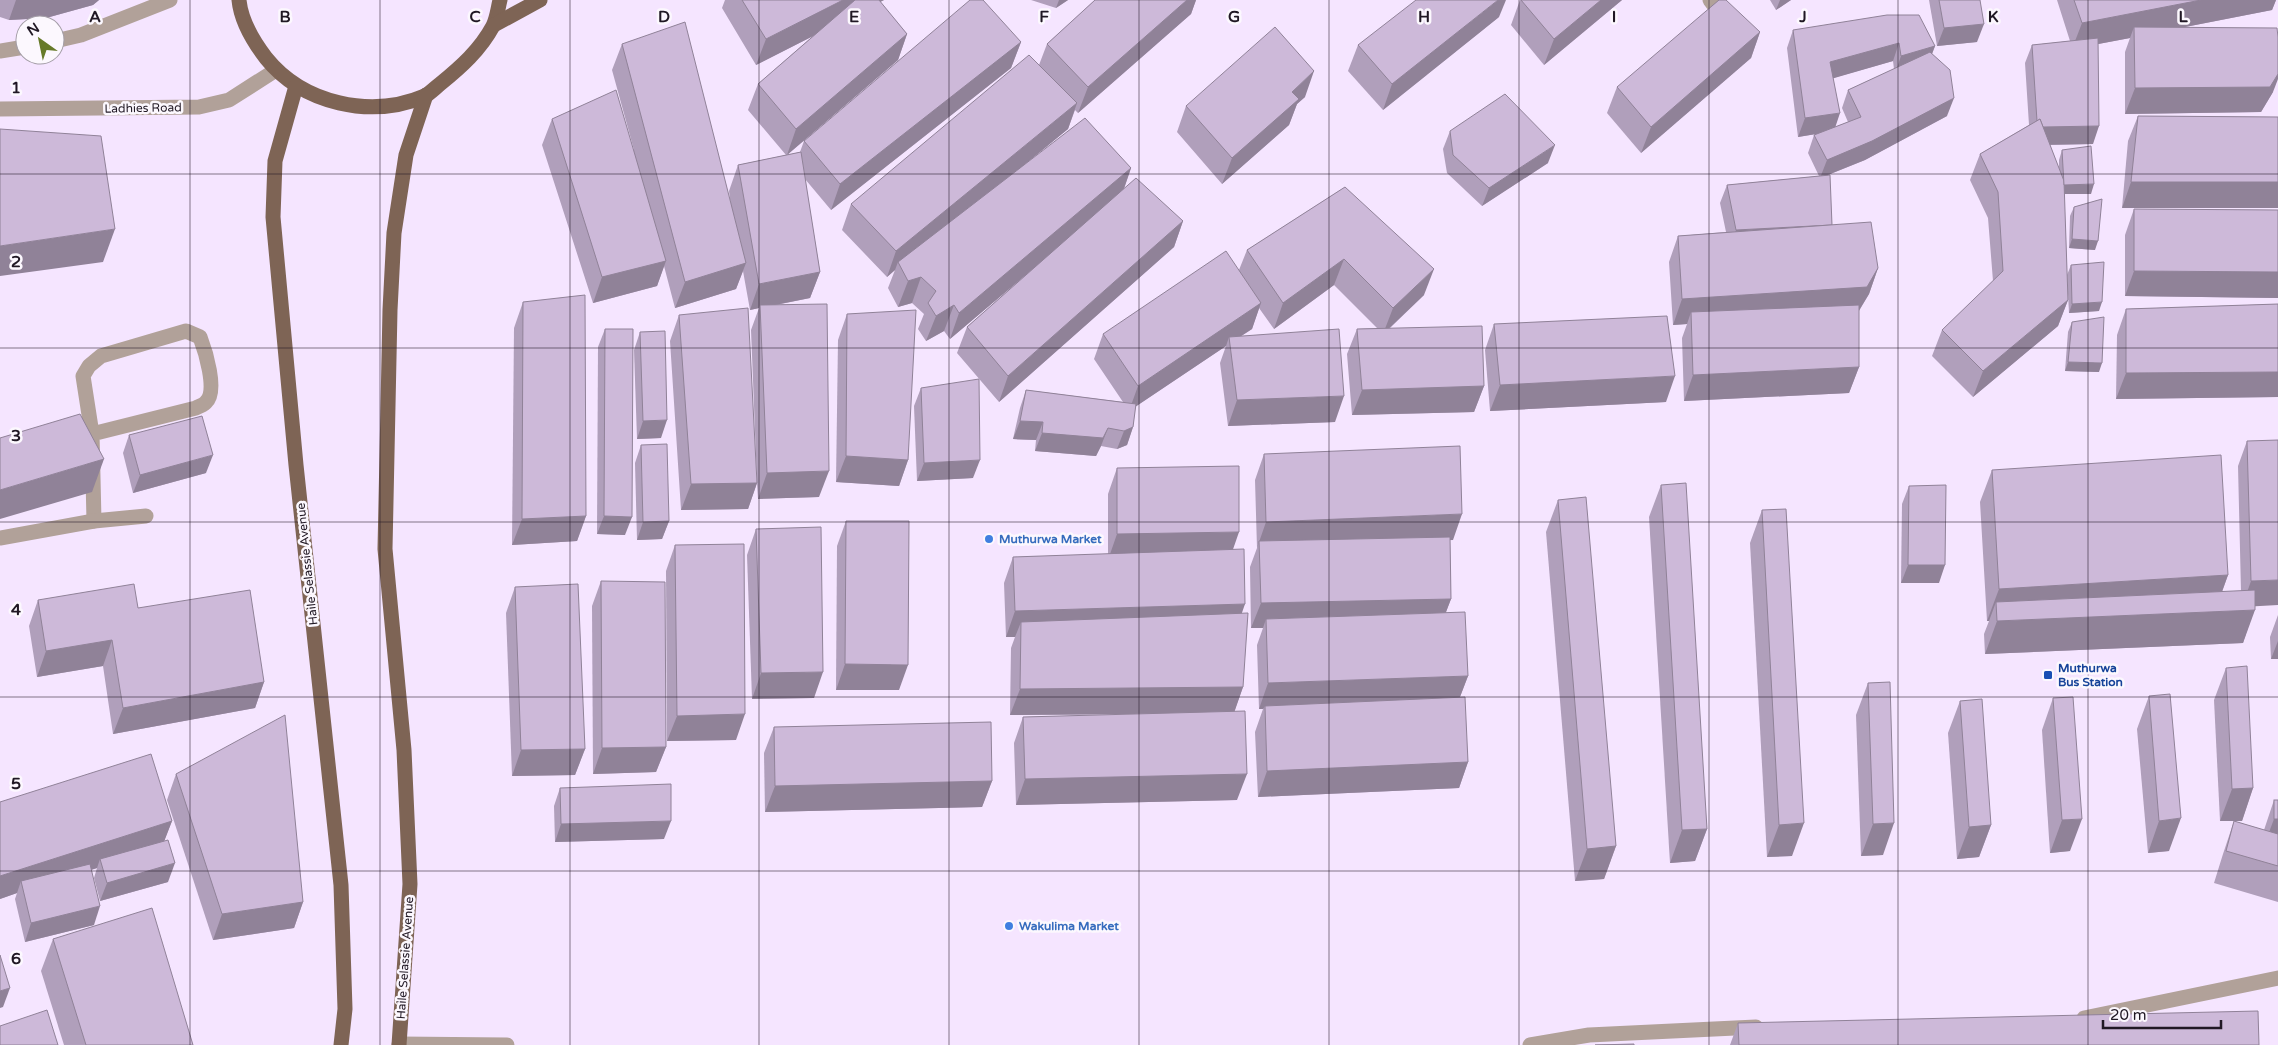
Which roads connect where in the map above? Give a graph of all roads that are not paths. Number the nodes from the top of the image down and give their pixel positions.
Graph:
1 (170, 0) edge
2 (239, 0) edge
3 (500, 0) edge
4 (540, 0) edge
5 (1710, 0) edge
6 (1725, 20) edge
7 (494, 25) junction
8 (65, 39) edge
9 (15, 49) edge
10 (0, 51) edge
11 (276, 70) junction
12 (296, 86) junction
13 (426, 95) junction
14 (0, 110) edge
15 (92, 434) junction
16 (146, 516) dead end
17 (94, 521) junction
18 (0, 538) edge
19 (2278, 978) edge
20 (2070, 1018) edge
21 (1775, 1026) edge
22 (341, 1045) edge
23 (399, 1045) edge
24 (507, 1045) edge
25 (1530, 1045) edge

1 - 8 street
2 - 11 main road
3 - 7 main road
4 - 7 main road
5 - 6 street
7 - 13 main road
9 - 10 street
11 - 12 main road
11 - 14 street, Ladhies Road
12 - 13 main road
12 - 22 main road, Haile Selassie Avenue
13 - 23 main road, Haile Selassie Avenue
15 - 15 street
15 - 17 street
16 - 17 street
17 - 18 street
19 - 20 street
21 - 25 street
23 - 24 street

